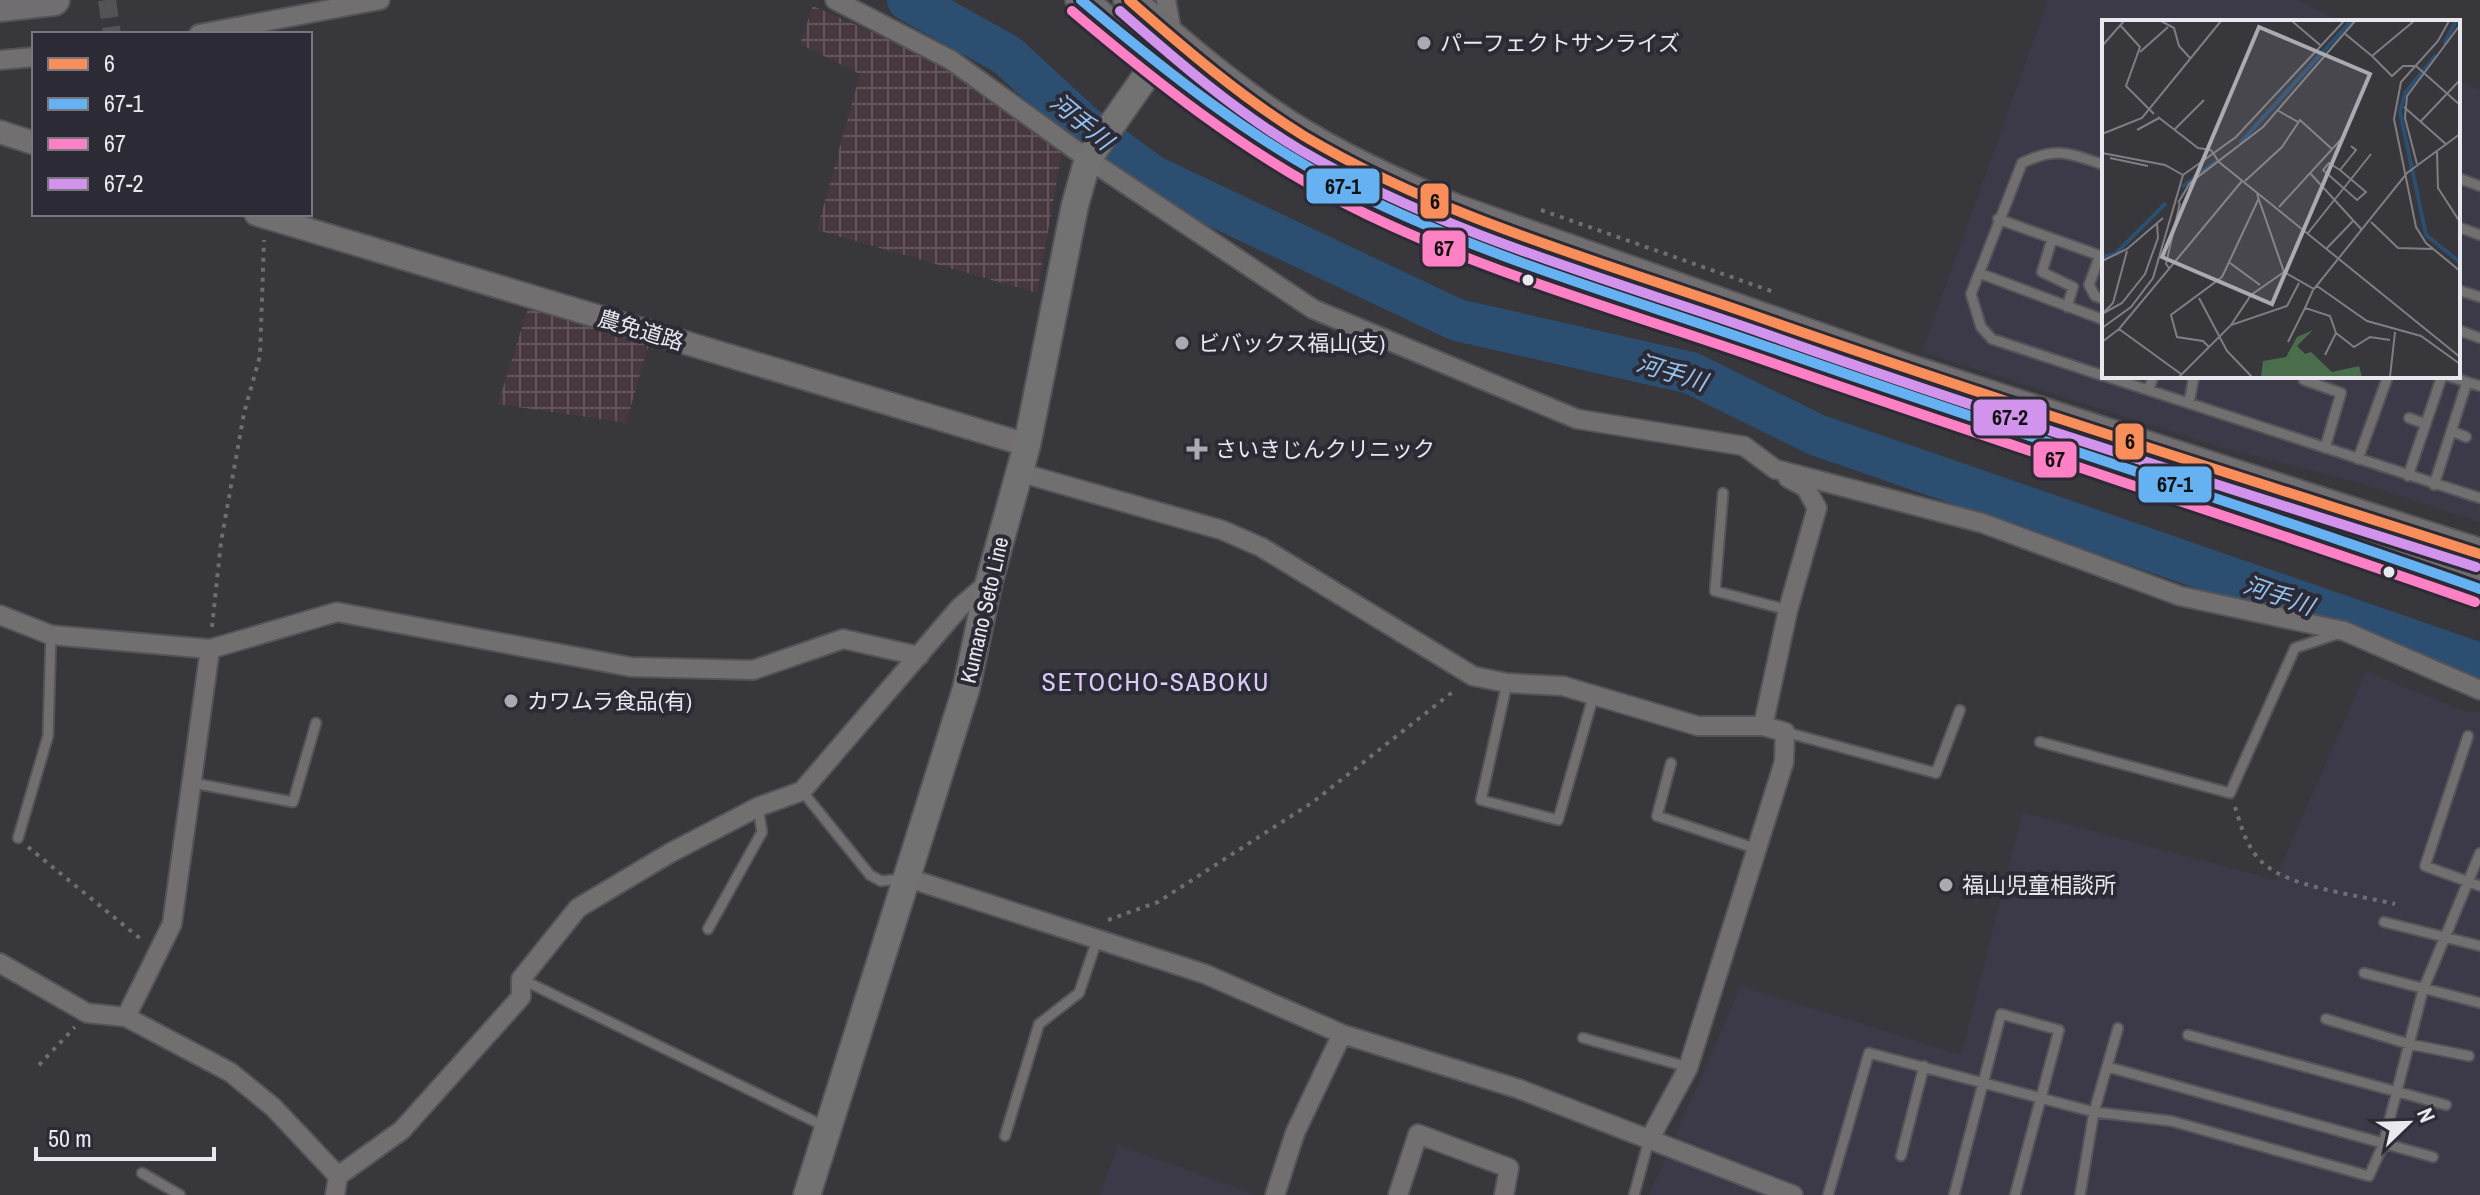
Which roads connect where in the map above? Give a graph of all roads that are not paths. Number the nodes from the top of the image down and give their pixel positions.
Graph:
1 (54, 0) edge
2 (380, 0) edge
3 (835, 0) edge
4 (1081, 0) edge
5 (1129, 0) edge
6 (1166, 0) edge
7 (0, 6) edge
8 (210, 32) edge
9 (1173, 39) junction
10 (32, 57) edge
11 (0, 60) edge
12 (1154, 63) junction
13 (0, 132) edge
14 (32, 142) edge
15 (1088, 159) junction
16 (2102, 164) edge
17 (2460, 179) edge
18 (2480, 186) edge
19 (263, 216) edge
20 (1998, 219) junction
21 (2460, 230) edge
22 (2480, 235) edge
23 (2052, 239) junction
24 (2102, 256) edge
25 (1979, 273) junction
26 (2460, 291) edge
27 (2480, 297) edge
28 (2102, 298) edge
29 (2067, 307) junction
30 (2102, 319) edge
31 (2460, 331) edge
32 (2480, 338) edge
33 (2102, 375) edge
34 (2111, 378) edge
35 (2152, 378) edge
36 (2194, 378) edge
37 (2304, 378) edge
38 (2387, 378) edge
39 (2444, 378) edge
40 (2452, 378) edge
41 (2467, 382) junction
42 (2480, 386) edge
43 (2149, 390) junction
44 (2189, 403) junction
45 (2409, 418) dead end
46 (2426, 424) junction
47 (2452, 431) junction
48 (2466, 437) dead end
49 (1027, 445) junction
50 (1744, 446) junction
51 (2325, 448) junction
52 (2358, 459) junction
53 (1018, 472) junction
54 (2408, 476) junction
55 (2434, 485) junction
56 (1723, 493) dead end
57 (2480, 498) edge
58 (2480, 554) edge
59 (989, 582) junction
60 (2480, 589) edge
61 (1788, 610) junction
62 (0, 615) edge
63 (2344, 631) junction
64 (51, 635) junction
65 (210, 649) junction
66 (919, 656) junction
67 (1507, 683) junction
68 (2480, 690) edge
69 (1594, 694) junction
70 (1960, 710) dead end
71 (316, 723) dead end
72 (1763, 726) junction
73 (1785, 732) junction
74 (2468, 736) dead end
75 (2040, 742) dead end
76 (1671, 763) dead end
77 (193, 783) junction
78 (802, 791) junction
79 (758, 807) junction
80 (18, 838) road end
81 (1757, 849) junction
82 (2480, 853) edge
83 (908, 878) junction
84 (2475, 885) edge
85 (2384, 922) dead end
86 (708, 929) dead end
87 (2445, 938) junction
88 (1097, 940) junction
89 (2480, 946) edge
90 (0, 963) edge
91 (2364, 973) dead end
92 (521, 979) junction
93 (2423, 990) junction
94 (2480, 1003) edge
95 (126, 1017) junction
96 (2326, 1019) dead end
97 (2118, 1028) dead end
98 (1342, 1034) junction
99 (2188, 1035) dead end
100 (1583, 1038) dead end
101 (2409, 1044) junction
102 (2469, 1056) dead end
103 (1924, 1066) junction
104 (2108, 1067) junction
105 (1688, 1068) junction
106 (1982, 1084) junction
107 (2396, 1094) junction
108 (2040, 1100) junction
109 (2446, 1105) dead end
110 (2094, 1112) junction
111 (827, 1128) junction
112 (1005, 1136) dead end
113 (1649, 1140) junction
114 (2383, 1145) junction
115 (1901, 1156) dead end
116 (2433, 1157) dead end
117 (142, 1173) dead end
118 (338, 1176) junction
119 (180, 1195) edge
120 (335, 1195) edge
121 (807, 1195) edge
122 (1275, 1195) edge
123 (1398, 1195) edge
124 (1504, 1195) edge
125 (1634, 1195) edge
126 (1793, 1195) edge
127 (1828, 1195) edge
128 (1954, 1195) edge
129 (2015, 1195) edge
130 (2080, 1195) edge

1 - 7 highway
2 - 8 street
3 - 15 street
4 - 12 highway
5 - 9 highway
6 - 9 street
9 - 12 main road, Kumano Seto Line
9 - 58 highway
10 - 11 street
12 - 15 main road, Kumano Seto Line
12 - 60 highway
13 - 14 street
15 - 49 main road, Kumano Seto Line
15 - 50 street
16 - 20 lane
17 - 18 lane
19 - 49 street, 農免道路
20 - 23 lane
20 - 25 lane
21 - 22 lane
23 - 24 lane
23 - 29 lane
24 - 28 lane
25 - 29 lane
25 - 33 lane
26 - 27 lane
29 - 30 lane
31 - 32 lane
34 - 43 lane
35 - 43 lane
36 - 44 lane
37 - 51 lane
38 - 52 lane
39 - 46 lane
40 - 41 lane
41 - 42 lane
41 - 47 lane
43 - 44 lane
44 - 51 lane
45 - 46 lane
46 - 54 lane
47 - 48 lane
47 - 55 lane
49 - 53 main road, Kumano Seto Line
50 - 61 street
50 - 63 street
51 - 52 lane
52 - 54 lane
53 - 59 main road, Kumano Seto Line
53 - 67 street
54 - 55 lane
55 - 57 lane
56 - 61 lane
59 - 66 street
59 - 83 main road, Kumano Seto Line
61 - 72 street
62 - 64 street
63 - 68 street
63 - 75 lane
64 - 65 street
64 - 80 lane
65 - 66 street
65 - 77 street
66 - 78 street
67 - 69 street
67 - 69 lane
69 - 72 street
70 - 73 lane
71 - 77 lane
72 - 73 street
73 - 81 street
74 - 84 lane
76 - 81 lane
77 - 95 street
78 - 79 street
78 - 83 lane
79 - 86 lane
79 - 92 street
81 - 105 street
82 - 84 lane
83 - 88 street
83 - 111 main road, Kumano Seto Line
84 - 87 lane
85 - 87 lane
87 - 89 lane
87 - 93 lane
88 - 98 street
88 - 112 lane
90 - 95 street
91 - 93 lane
92 - 111 lane
92 - 118 street
93 - 94 lane
93 - 101 lane
95 - 118 street
96 - 101 lane
97 - 104 lane
98 - 113 street
98 - 122 street
99 - 107 lane
100 - 105 lane
101 - 102 lane
101 - 107 lane
103 - 106 lane
103 - 115 lane
103 - 127 lane
104 - 110 lane
104 - 114 lane
105 - 113 street
106 - 108 lane
106 - 108 lane
106 - 128 lane
107 - 109 lane
107 - 114 lane
108 - 110 lane
108 - 129 lane
110 - 114 lane
110 - 130 lane
111 - 121 main road, Kumano Seto Line
113 - 125 lane
113 - 126 street
114 - 116 lane
117 - 119 lane
118 - 120 street
123 - 124 street

